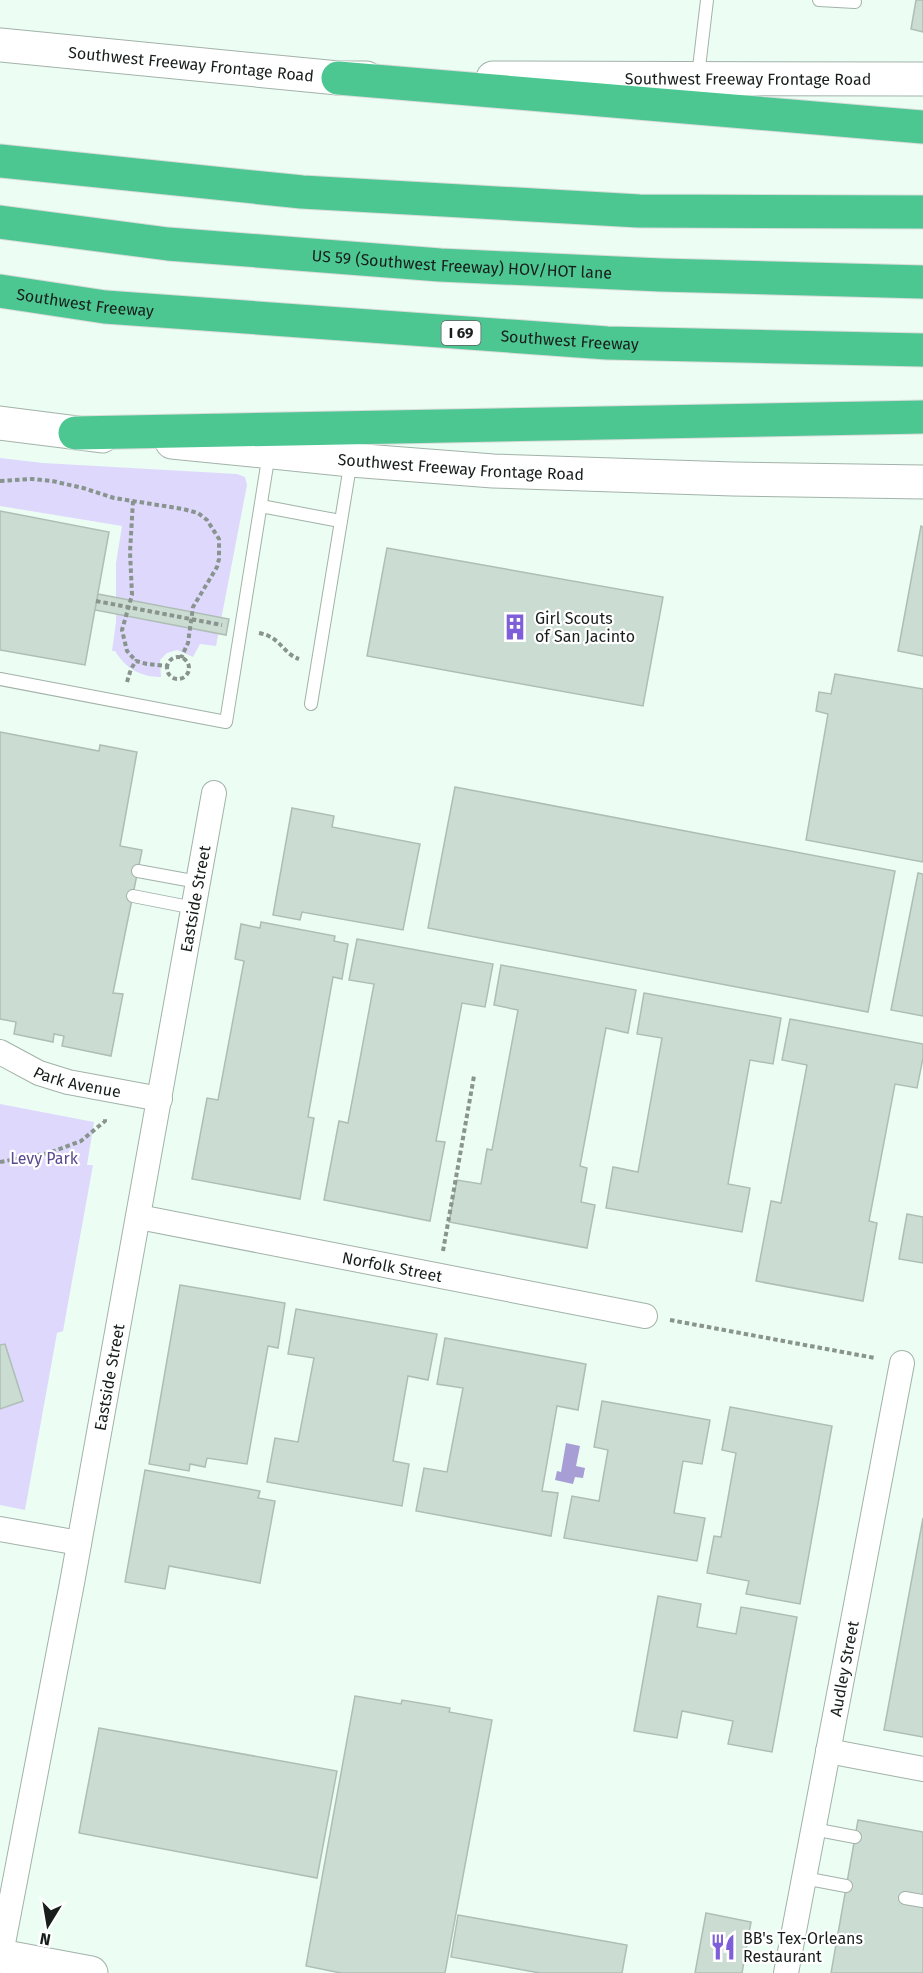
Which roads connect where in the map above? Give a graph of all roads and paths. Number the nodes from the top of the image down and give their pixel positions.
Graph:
1 (707, 0) edge
2 (819, 0) edge
3 (855, 2) dead end
4 (0, 45) edge
5 (338, 78) junction
6 (698, 78) junction
7 (923, 79) edge
8 (923, 127) edge
9 (0, 161) edge
10 (923, 213) edge
11 (0, 222) edge
12 (923, 282) edge
13 (0, 291) edge
14 (923, 350) edge
15 (923, 417) edge
16 (0, 423) edge
17 (75, 433) junction
18 (269, 452) junction
19 (351, 460) junction
20 (0, 481) edge
21 (923, 482) edge
22 (133, 501) junction
23 (261, 506) junction
24 (340, 521) junction
25 (181, 658) junction
26 (136, 661) dead end
27 (0, 679) edge
28 (311, 704) dead end
29 (214, 793) dead end
30 (138, 871) dead end
31 (198, 882) junction
32 (133, 896) dead end
33 (194, 908) junction
34 (0, 1052) edge
35 (474, 1076) dead end
36 (111, 1090) junction
37 (160, 1099) junction
38 (0, 1162) edge
39 (139, 1217) junction
40 (438, 1275) junction
41 (645, 1316) joint
42 (902, 1363) joint
43 (0, 1529) edge
44 (79, 1543) junction
45 (828, 1751) junction
46 (923, 1769) edge
47 (813, 1829) junction
48 (855, 1838) dead end
49 (804, 1878) junction
50 (846, 1886) dead end
51 (905, 1898) dead end
52 (923, 1901) edge
53 (0, 1957) edge
54 (91, 1973) edge
55 (786, 1973) edge

1 - 6 lane
2 - 3 lane
4 - 5 main road, Southwest Freeway Frontage Road
5 - 6 main road, Southwest Freeway Frontage Road
5 - 8 highway
6 - 7 main road, Southwest Freeway Frontage Road
9 - 10 highway
11 - 12 highway, US 59 (Southwest Freeway) HOV/HOT lane
13 - 14 highway, Southwest Freeway / I 69
15 - 17 highway
16 - 17 main road, Southwest Freeway Frontage Road
17 - 18 main road, Southwest Freeway Frontage Road
18 - 19 main road, Southwest Freeway Frontage Road
18 - 23 lane
19 - 21 main road, Southwest Freeway Frontage Road
19 - 24 lane
20 - 22 path
22 - 25 path
22 - 26 path
23 - 24 lane
23 - 27 lane
24 - 28 lane
25 - 25 path
29 - 31 street, Eastside Street
30 - 31 lane
31 - 33 street, Eastside Street
32 - 33 lane
33 - 37 street, Eastside Street
34 - 36 street, Park Avenue
35 - 40 path
36 - 37 street, Park Avenue
36 - 38 path
37 - 39 street, Eastside Street
39 - 40 street, Norfolk Street
39 - 44 street, Eastside Street
40 - 41 street, Norfolk Street
41 - 42 path
42 - 45 street, Audley Street
43 - 44 street
44 - 53 street, Eastside Street
45 - 46 street
45 - 47 street, Audley Street
47 - 48 lane
47 - 49 street, Audley Street
49 - 50 lane
49 - 55 street, Audley Street
51 - 52 lane
53 - 54 main road

